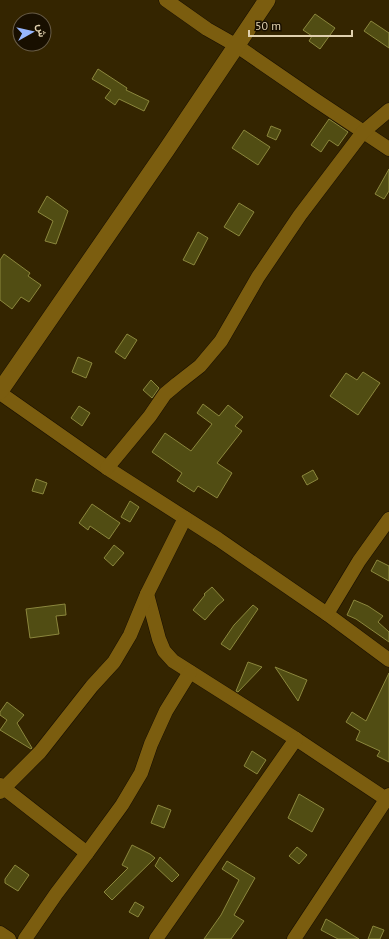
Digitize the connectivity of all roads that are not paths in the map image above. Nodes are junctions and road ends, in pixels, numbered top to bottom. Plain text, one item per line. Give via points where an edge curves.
1 (166, 0) edge
2 (267, 0) edge
3 (236, 46) junction
4 (389, 110) edge
5 (363, 132) junction
6 (389, 149) edge
7 (0, 392) edge
8 (107, 468) junction
9 (185, 518) junction
10 (389, 519) edge
11 (147, 594) junction
12 (327, 614) junction
13 (389, 660) edge
14 (190, 672) junction
15 (296, 739) junction
16 (1, 788) edge
17 (388, 799) edge
18 (87, 853) junction
19 (0, 932) edge
20 (9, 939) edge
21 (25, 939) edge
22 (156, 939) edge
23 (294, 939) edge

1 - 3 street
2 - 3 street
3 - 5 street
3 - 7 street
4 - 5 street
5 - 6 street
5 - 8 street via 300,215 258,277 221,341 200,366 165,394
7 - 8 street
8 - 9 street
9 - 11 street
9 - 12 street
10 - 12 street via 359,561
11 - 14 street via 164,651 173,661
11 - 16 street via 130,635 114,662 40,752
12 - 13 street
14 - 15 street
14 - 18 street via 166,711 141,773 122,805
15 - 17 street
15 - 22 street
16 - 18 street
17 - 23 street
18 - 21 street
19 - 20 street

